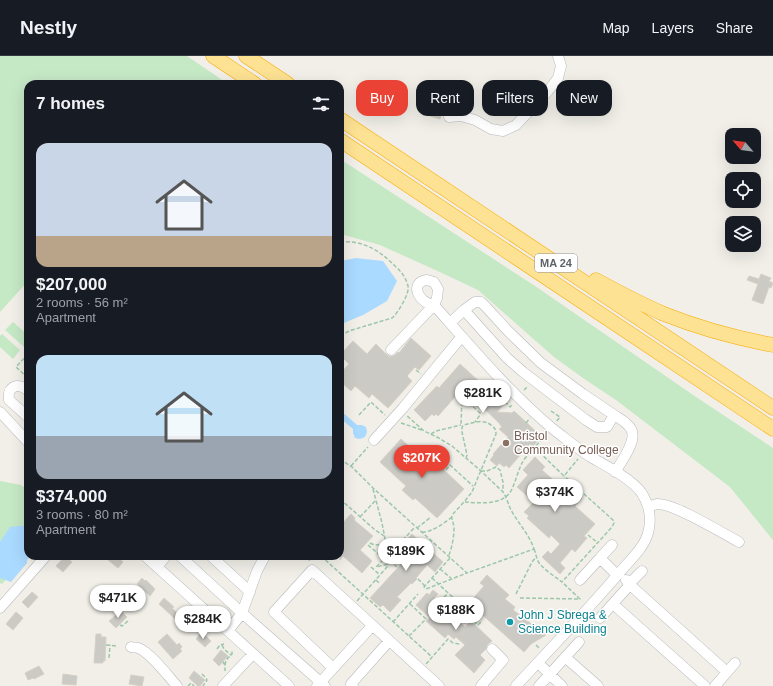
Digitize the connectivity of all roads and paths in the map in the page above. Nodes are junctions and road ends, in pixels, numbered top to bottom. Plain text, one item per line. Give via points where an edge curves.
1 (213, 56) edge
2 (246, 56) edge
3 (558, 56) edge
4 (249, 80) edge
5 (282, 80) edge
6 (449, 117) dead end
7 (344, 122) edge
8 (344, 143) edge
9 (512, 234) junction
10 (344, 242) edge
11 (465, 311) junction
12 (450, 323) junction
13 (344, 333) edge
14 (458, 341) dead end
15 (773, 345) edge
16 (391, 350) dead end
17 (24, 358) edge
18 (24, 374) edge
19 (24, 388) edge
20 (492, 388) dead end
21 (458, 391) dead end
22 (515, 401) dead end
23 (463, 402) junction
24 (773, 408) edge
25 (401, 410) junction
26 (552, 411) dead end
27 (0, 412) edge
28 (24, 413) edge
29 (359, 415) dead end
30 (614, 415) junction
31 (531, 416) dead end
32 (393, 420) junction
33 (475, 422) junction
34 (526, 423) dead end
35 (4, 424) edge
36 (555, 424) dead end
37 (462, 425) junction
38 (773, 429) edge
39 (424, 431) junction
40 (549, 431) dead end
41 (431, 434) junction
42 (24, 439) edge
43 (374, 440) joint
44 (535, 448) junction
45 (584, 452) junction
46 (466, 458) junction
47 (344, 462) edge
48 (351, 466) junction
49 (446, 470) dead end
50 (480, 471) junction
51 (615, 472) junction
52 (564, 476) junction
53 (473, 486) junction
54 (373, 488) junction
55 (503, 492) junction
56 (506, 496) junction
57 (376, 500) junction
58 (464, 502) junction
59 (344, 503) edge
60 (648, 507) junction
61 (360, 517) junction
62 (431, 517) dead end
63 (452, 517) junction
64 (416, 527) junction
65 (420, 531) junction
66 (588, 535) dead end
67 (384, 536) junction
68 (739, 542) dead end
69 (598, 543) junction
70 (612, 545) dead end
71 (387, 546) junction
72 (534, 549) junction
73 (390, 553) junction
74 (537, 556) junction
75 (449, 557) junction
76 (600, 558) junction
77 (384, 559) junction
78 (42, 560) edge
79 (149, 560) edge
80 (163, 560) edge
81 (184, 560) edge
82 (215, 560) edge
83 (263, 560) edge
84 (324, 560) edge
85 (389, 563) junction
86 (157, 567) junction
87 (371, 567) dead end
88 (397, 567) dead end
89 (440, 569) junction
90 (642, 571) dead end
91 (467, 573) junction
92 (618, 574) junction
93 (380, 575) junction
94 (432, 578) junction
95 (418, 579) dead end
96 (452, 579) junction
97 (376, 580) junction
98 (580, 580) dead end
99 (562, 582) junction
100 (380, 584) dead end
101 (439, 584) junction
102 (629, 584) junction
103 (425, 586) junction
104 (250, 592) junction
105 (448, 593) junction
106 (362, 594) junction
107 (418, 594) dead end
108 (516, 594) dead end
109 (520, 598) dead end
110 (440, 602) dead end
111 (410, 603) junction
112 (613, 604) junction
113 (351, 606) junction
114 (0, 608) edge
115 (474, 612) dead end
116 (242, 613) junction
117 (472, 614) junction
118 (469, 617) junction
119 (600, 618) dead end
120 (128, 621) dead end
121 (482, 621) dead end
122 (393, 622) junction
123 (464, 623) dead end
124 (120, 625) dead end
125 (546, 625) dead end
126 (372, 626) junction
127 (228, 631) junction
128 (558, 634) dead end
129 (409, 636) junction
130 (390, 641) junction
131 (579, 642) dead end
132 (459, 644) dead end
133 (106, 645) dead end
134 (110, 646) junction
135 (117, 646) dead end
136 (131, 647) dead end
137 (218, 649) dead end
138 (492, 649) dead end
139 (232, 651) dead end
140 (253, 654) junction
141 (231, 655) junction
142 (432, 657) junction
143 (566, 657) junction
144 (109, 658) dead end
145 (223, 662) dead end
146 (538, 663) junction
147 (735, 663) dead end
148 (225, 665) junction
149 (424, 666) dead end
150 (333, 668) junction
151 (727, 672) junction
152 (202, 674) dead end
153 (223, 674) dead end
154 (550, 675) junction
155 (321, 685) edge
156 (176, 686) edge
157 (188, 686) edge
158 (194, 686) edge
159 (203, 686) edge
160 (223, 686) edge
161 (288, 686) edge
162 (353, 686) edge
163 (440, 686) edge
164 (481, 686) edge
165 (516, 686) edge
166 (539, 686) edge
167 (562, 686) edge
168 (598, 686) edge
169 (705, 686) edge
170 (715, 686) edge

1 - 4 highway
2 - 5 highway
3 - 6 street via 561,66 558,78 516,126 503,131 491,129 475,120 460,116
7 - 9 highway, MA 24
8 - 38 highway, MA 24
9 - 15 highway via 664,314 715,331
9 - 24 highway, MA 24
10 - 13 path via 377,250 405,277 409,288 404,301 392,318
11 - 12 street
11 - 30 street via 475,302 481,302 541,363
11 - 30 street via 507,358 586,420 597,427 607,427
12 - 16 street via 434,305
12 - 45 street via 506,386
14 - 25 street
17 - 18 path via 16,367
19 - 28 street via 15,386 10,389 8,396
20 - 22 path via 510,407
21 - 23 path
23 - 33 path via 468,402 480,413
23 - 37 path
25 - 29 path via 385,415 371,402
25 - 32 street
25 - 39 path
26 - 36 path via 560,418
27 - 35 street
30 - 51 street via 632,430 633,440
31 - 34 path
32 - 39 path
32 - 43 street
33 - 37 path
33 - 50 path via 487,422 496,431
35 - 42 street
37 - 41 path
37 - 46 path
39 - 41 path
40 - 44 path
41 - 46 path
43 - 48 path
44 - 52 path
44 - 56 path via 523,461 512,490
45 - 51 street
45 - 52 path
46 - 50 path
47 - 48 path
48 - 54 path
49 - 53 path via 450,465
50 - 53 path
50 - 55 path
50 - 55 path via 496,467 500,470
51 - 60 street via 638,489
52 - 69 path via 613,520 612,527
53 - 58 path via 472,492
54 - 57 path
54 - 64 path
55 - 56 path
56 - 58 path via 487,503
56 - 72 path via 510,509
57 - 61 path
57 - 67 path
58 - 63 path
59 - 61 path
60 - 68 street via 657,504 679,510
60 - 92 street via 650,520 646,538
61 - 67 path
62 - 64 path
63 - 65 path via 430,531
63 - 75 path via 454,529
64 - 65 path
64 - 73 path
65 - 75 path
66 - 69 path
67 - 71 path
69 - 99 path
70 - 76 street
71 - 73 path
71 - 77 path via 369,544
72 - 74 path
72 - 91 path
73 - 85 path
74 - 99 path via 542,566
74 - 108 path
75 - 89 path
75 - 91 path
76 - 92 street
76 - 98 street
77 - 85 path
77 - 85 path via 376,567
78 - 114 street
79 - 86 street
80 - 86 street
81 - 116 street
82 - 104 street
83 - 104 street
84 - 106 path
85 - 88 path
85 - 93 path
86 - 127 street
87 - 93 path
89 - 94 path
89 - 96 path
90 - 102 street
91 - 96 path
92 - 102 street
92 - 146 street
93 - 97 path
94 - 101 path
94 - 103 path
95 - 103 path
96 - 101 path
97 - 100 path
97 - 106 path
99 - 109 path via 580,599
101 - 103 path via 426,589
101 - 105 path
102 - 112 street
102 - 151 street
104 - 116 street
105 - 110 path
105 - 117 path
106 - 113 path
106 - 122 path
107 - 111 path
111 - 122 path
111 - 129 path via 426,618
112 - 119 street
112 - 169 street
113 - 126 street
113 - 150 street via 312,570 274,612
115 - 117 path
116 - 127 street
116 - 155 street
117 - 118 path
118 - 121 path via 478,625
118 - 123 path
120 - 124 path
122 - 129 path
125 - 128 path
126 - 130 street
126 - 150 street
127 - 140 street
129 - 142 path
130 - 162 street via 351,684
130 - 163 street
131 - 143 street
132 - 142 path via 448,639
133 - 134 path
134 - 135 path
134 - 144 path
136 - 156 street via 145,653
137 - 141 path via 223,645
138 - 164 street via 503,660
139 - 141 path
140 - 160 street
140 - 161 street
141 - 148 path
142 - 149 path
143 - 154 street
143 - 168 street
145 - 148 path
146 - 154 street
146 - 165 street
147 - 151 street
148 - 153 path
150 - 155 street
151 - 170 street
152 - 159 path via 207,680
154 - 166 street
154 - 167 street
157 - 158 path via 191,683

